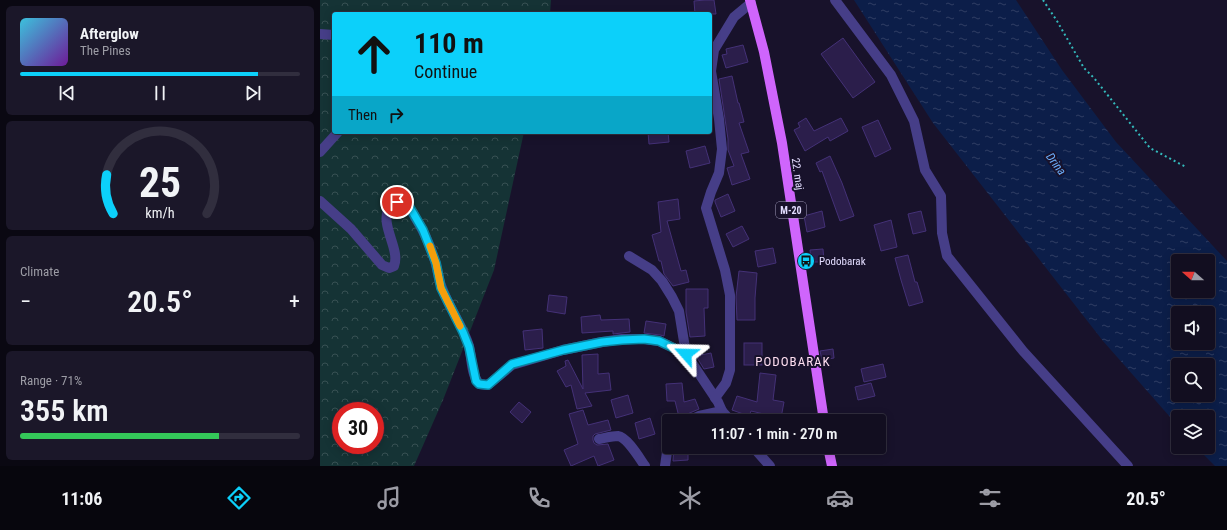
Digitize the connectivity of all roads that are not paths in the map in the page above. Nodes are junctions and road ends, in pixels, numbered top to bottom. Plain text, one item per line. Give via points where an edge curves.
1 (835, 0) edge
2 (750, 2) edge
3 (320, 34) edge
4 (332, 35) edge
5 (712, 64) edge
6 (712, 78) edge
7 (336, 134) edge
8 (320, 152) edge
9 (320, 202) edge
10 (628, 256) dead end
11 (686, 354) junction
12 (715, 398) junction
13 (722, 411) junction
14 (708, 414) edge
15 (725, 414) edge
16 (823, 414) edge
17 (599, 439) dead end
18 (667, 454) edge
19 (759, 454) edge
20 (829, 454) edge
21 (645, 466) edge
22 (665, 466) edge
23 (770, 466) edge
24 (832, 466) edge
25 (1128, 466) edge

1 - 25 street via 891,75 914,121 926,170 941,196 942,233 947,256 1023,351
2 - 5 street, 22. maj via 734,17 714,50
2 - 16 main road, 22. maj / M-20 via 764,52 782,143
3 - 4 street
6 - 12 street, 22. maj via 722,149 719,173 706,208 730,295 730,370 726,383
7 - 8 street
9 - 11 street via 351,229 382,265 388,268 394,266 396,261 387,223 388,210 397,202 409,206 430,246 441,288 469,347 476,381 479,384 488,385 512,364 563,350 622,340 659,341
10 - 11 street via 652,270 672,297 679,311
11 - 12 street
12 - 13 street
13 - 14 street
13 - 15 street
17 - 21 street via 619,436 635,451
18 - 22 street
19 - 23 street
20 - 24 main road

